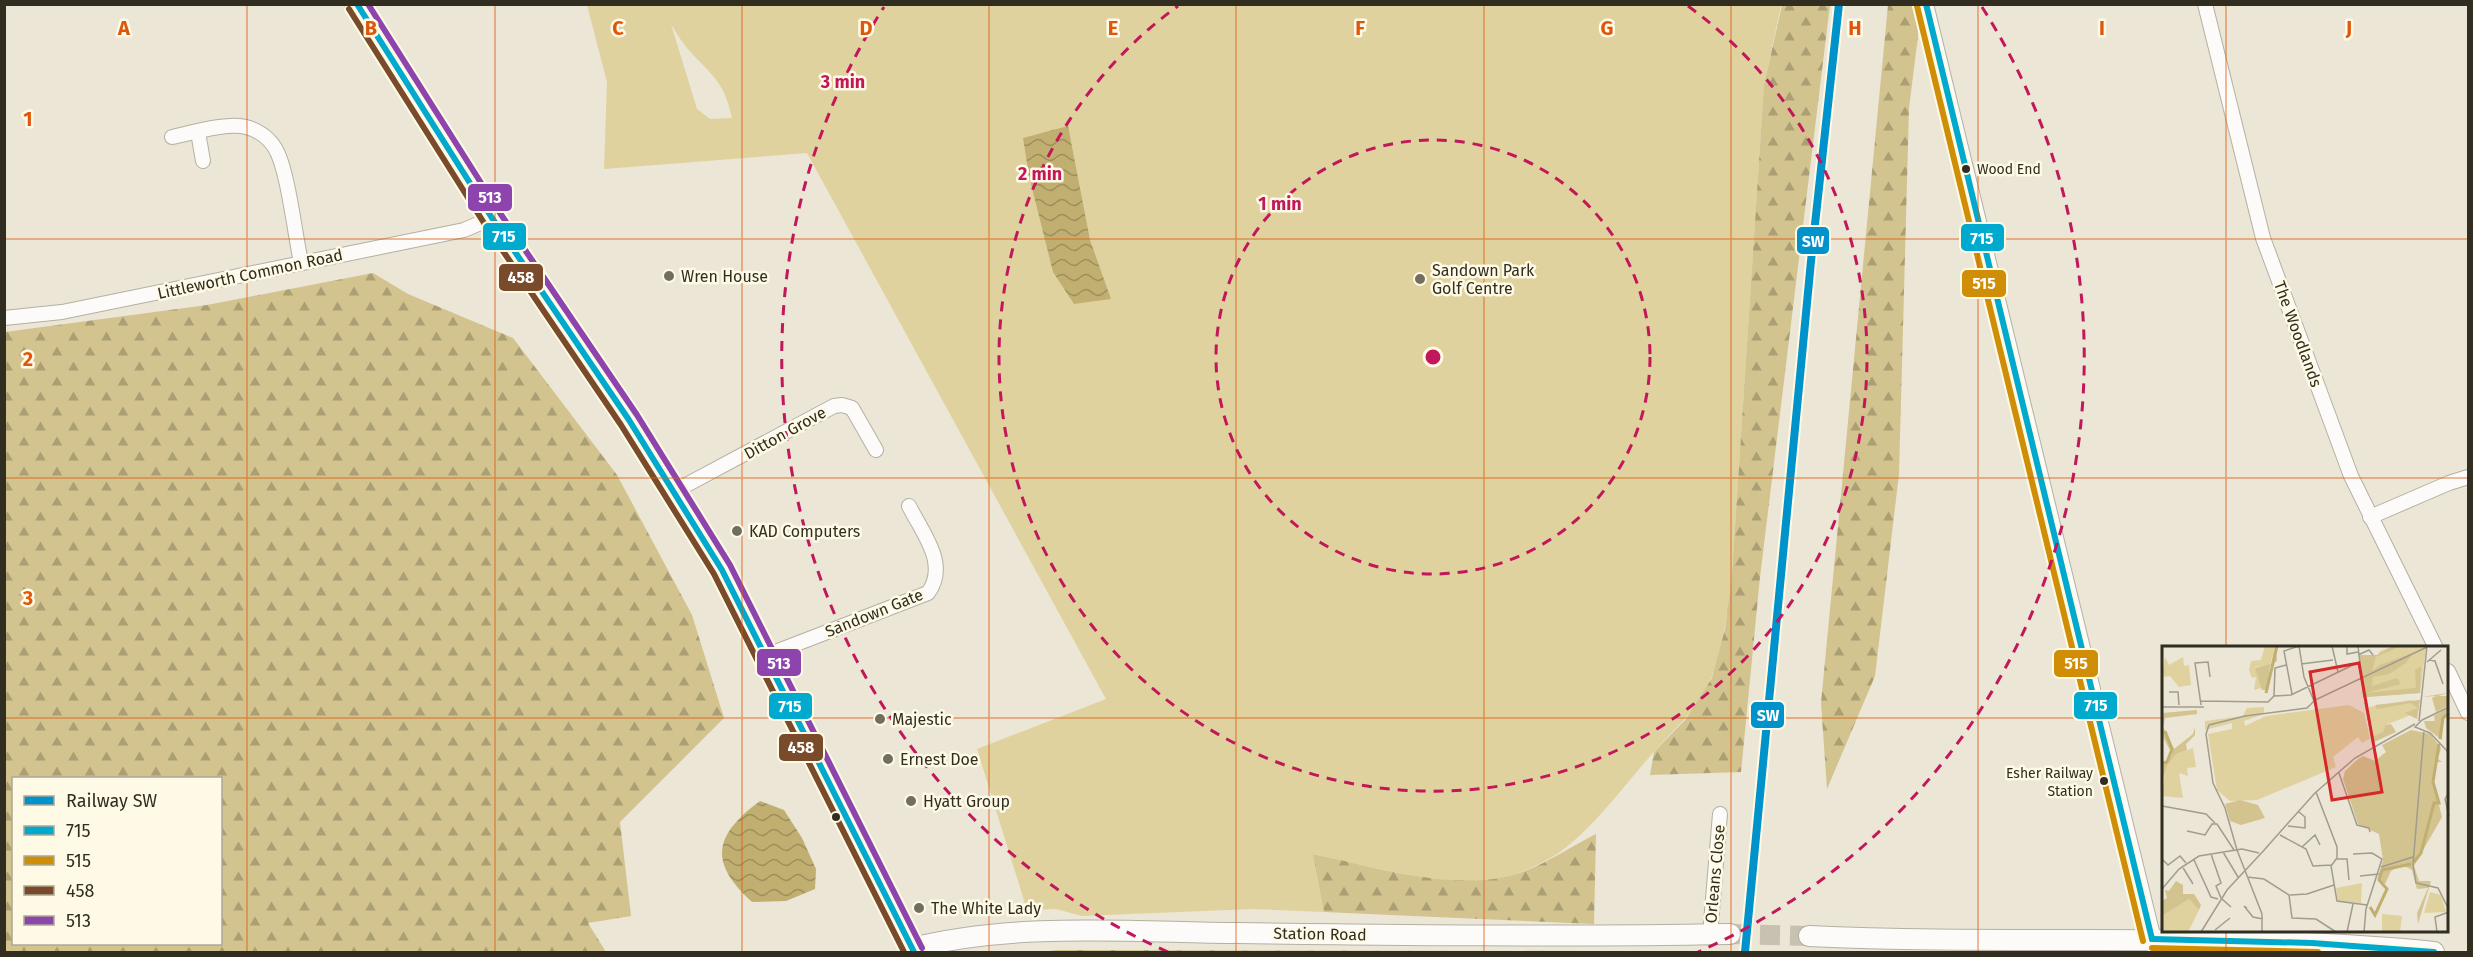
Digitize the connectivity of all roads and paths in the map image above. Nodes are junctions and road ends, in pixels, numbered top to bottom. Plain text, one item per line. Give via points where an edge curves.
1 (357, 4) edge
2 (1926, 4) edge
3 (2205, 4) edge
4 (198, 132) junction
5 (172, 137) dead end
6 (203, 161) dead end
7 (492, 218) junction
8 (301, 262) junction
9 (4, 318) edge
10 (876, 450) dead end
11 (2469, 477) edge
12 (675, 491) junction
13 (909, 506) dead end
14 (2370, 517) junction
15 (2435, 646) edge
16 (765, 656) junction
17 (2449, 673) edge
18 (2469, 713) edge
19 (1720, 814) dead end
20 (1730, 934) tunnel mouth
21 (1710, 935) junction
22 (1809, 936) tunnel mouth
23 (2154, 946) edge
24 (913, 950) edge
25 (2434, 952) edge

1 - 7 main road
2 - 23 street
3 - 14 street, The Woodlands via 2263,238 2351,476
4 - 5 street
4 - 6 street
4 - 8 street via 245,126 262,134 276,149
7 - 8 street, Littleworth Common Road via 464,230
7 - 12 main road
8 - 9 street, Littleworth Common Road via 84,308
10 - 12 street, Ditton Grove via 852,408 834,406
11 - 14 street
12 - 16 main road via 722,570
13 - 16 street, Sandown Gate via 938,569 936,582 928,593
14 - 15 street, The Woodlands
16 - 24 main road
17 - 18 street
19 - 21 street, Orleans Close
20 - 21 main road, Station Road
21 - 24 main road, Station Road via 1055,931 956,939
22 - 23 main road
23 - 25 main road via 2312,943

